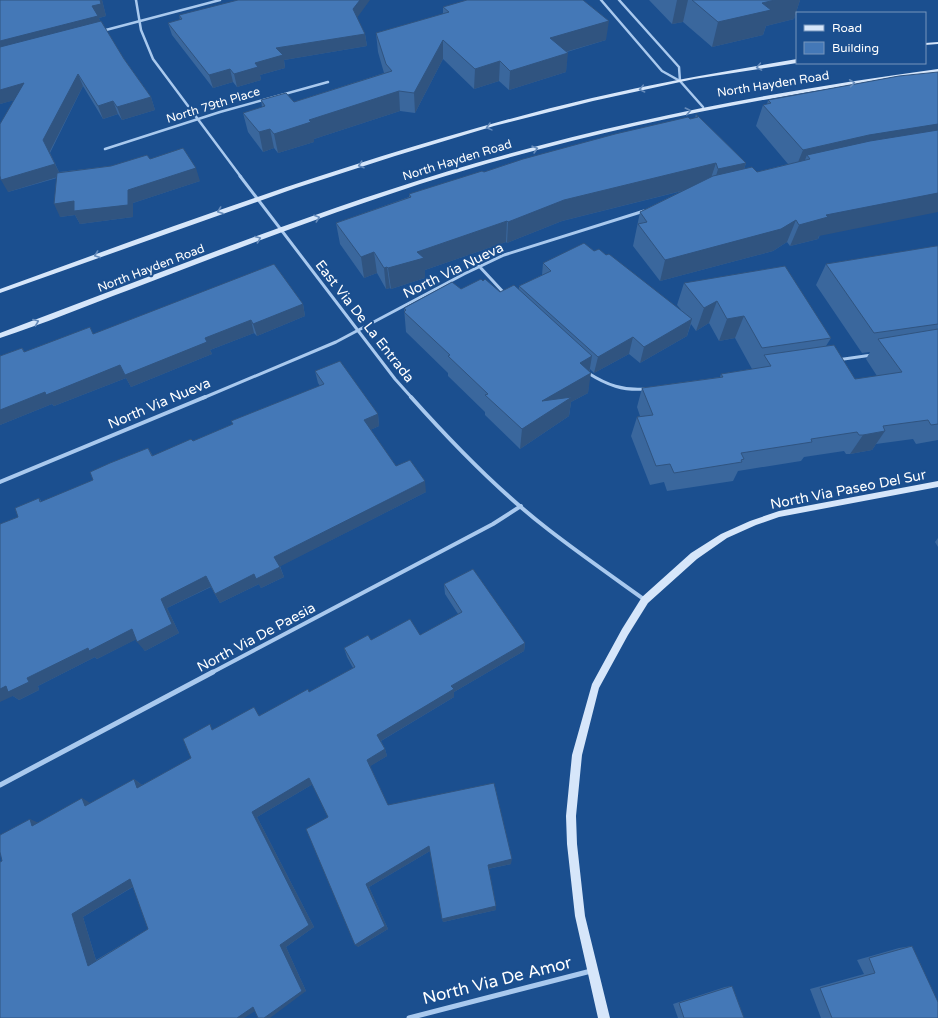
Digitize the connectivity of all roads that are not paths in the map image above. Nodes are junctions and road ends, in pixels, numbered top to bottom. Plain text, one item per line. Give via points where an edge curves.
1 (136, 0) edge
2 (220, 0) edge
3 (601, 0) edge
4 (619, 0) edge
5 (139, 22) junction
6 (99, 32) edge
7 (938, 43) edge
8 (926, 44) edge
9 (796, 61) edge
10 (938, 71) edge
11 (680, 81) junction
12 (328, 82) dead end
13 (703, 107) junction
14 (197, 120) junction
15 (105, 149) dead end
16 (256, 198) junction
17 (645, 211) edge
18 (281, 230) junction
19 (479, 266) junction
20 (0, 290) edge
21 (506, 295) edge
22 (357, 329) junction
23 (0, 336) edge
24 (876, 354) edge
25 (829, 361) edge
26 (586, 372) edge
27 (652, 388) edge
28 (0, 482) edge
29 (938, 484) edge
30 (521, 506) junction
31 (645, 600) junction
32 (0, 785) edge
33 (592, 971) junction
34 (409, 1018) edge
35 (604, 1018) edge

1 - 5 street, East Via De La Entrada
2 - 5 street
3 - 11 street via 662,71
4 - 11 street via 679,68
5 - 6 street
5 - 14 street, East Via De La Entrada via 153,59
7 - 8 main road
9 -> 11 main road, North Hayden Road
13 -> 10 main road, North Hayden Road
11 - 13 street
11 -> 16 main road, North Hayden Road via 563,107 472,131
12 - 14 street, North 79th Place
18 -> 13 main road, North Hayden Road via 476,165
14 - 15 street, North 79th Place
14 - 16 street, East Via De La Entrada
16 - 18 street, East Via De La Entrada
16 -> 20 main road, North Hayden Road
17 - 19 street, North Via Nueva via 504,255
18 - 22 street, East Via De La Entrada
23 -> 18 main road, North Hayden Road
19 - 21 street
19 - 22 street, North Via Nueva
22 - 28 street, North Via Nueva via 333,343
22 - 30 street, East Via De La Entrada via 395,379 438,427
24 - 25 street
26 - 27 street via 606,385 631,391
29 - 31 main road, North Via Paseo Del Sur via 810,507 753,523 724,536 694,556
30 - 31 street, East Via De La Entrada via 548,529
30 - 32 street, North Via De Paesia via 493,524
31 - 33 main road via 595,687 576,755 571,816 572,844 580,916
33 - 34 street, North Via De Amor
33 - 35 main road

